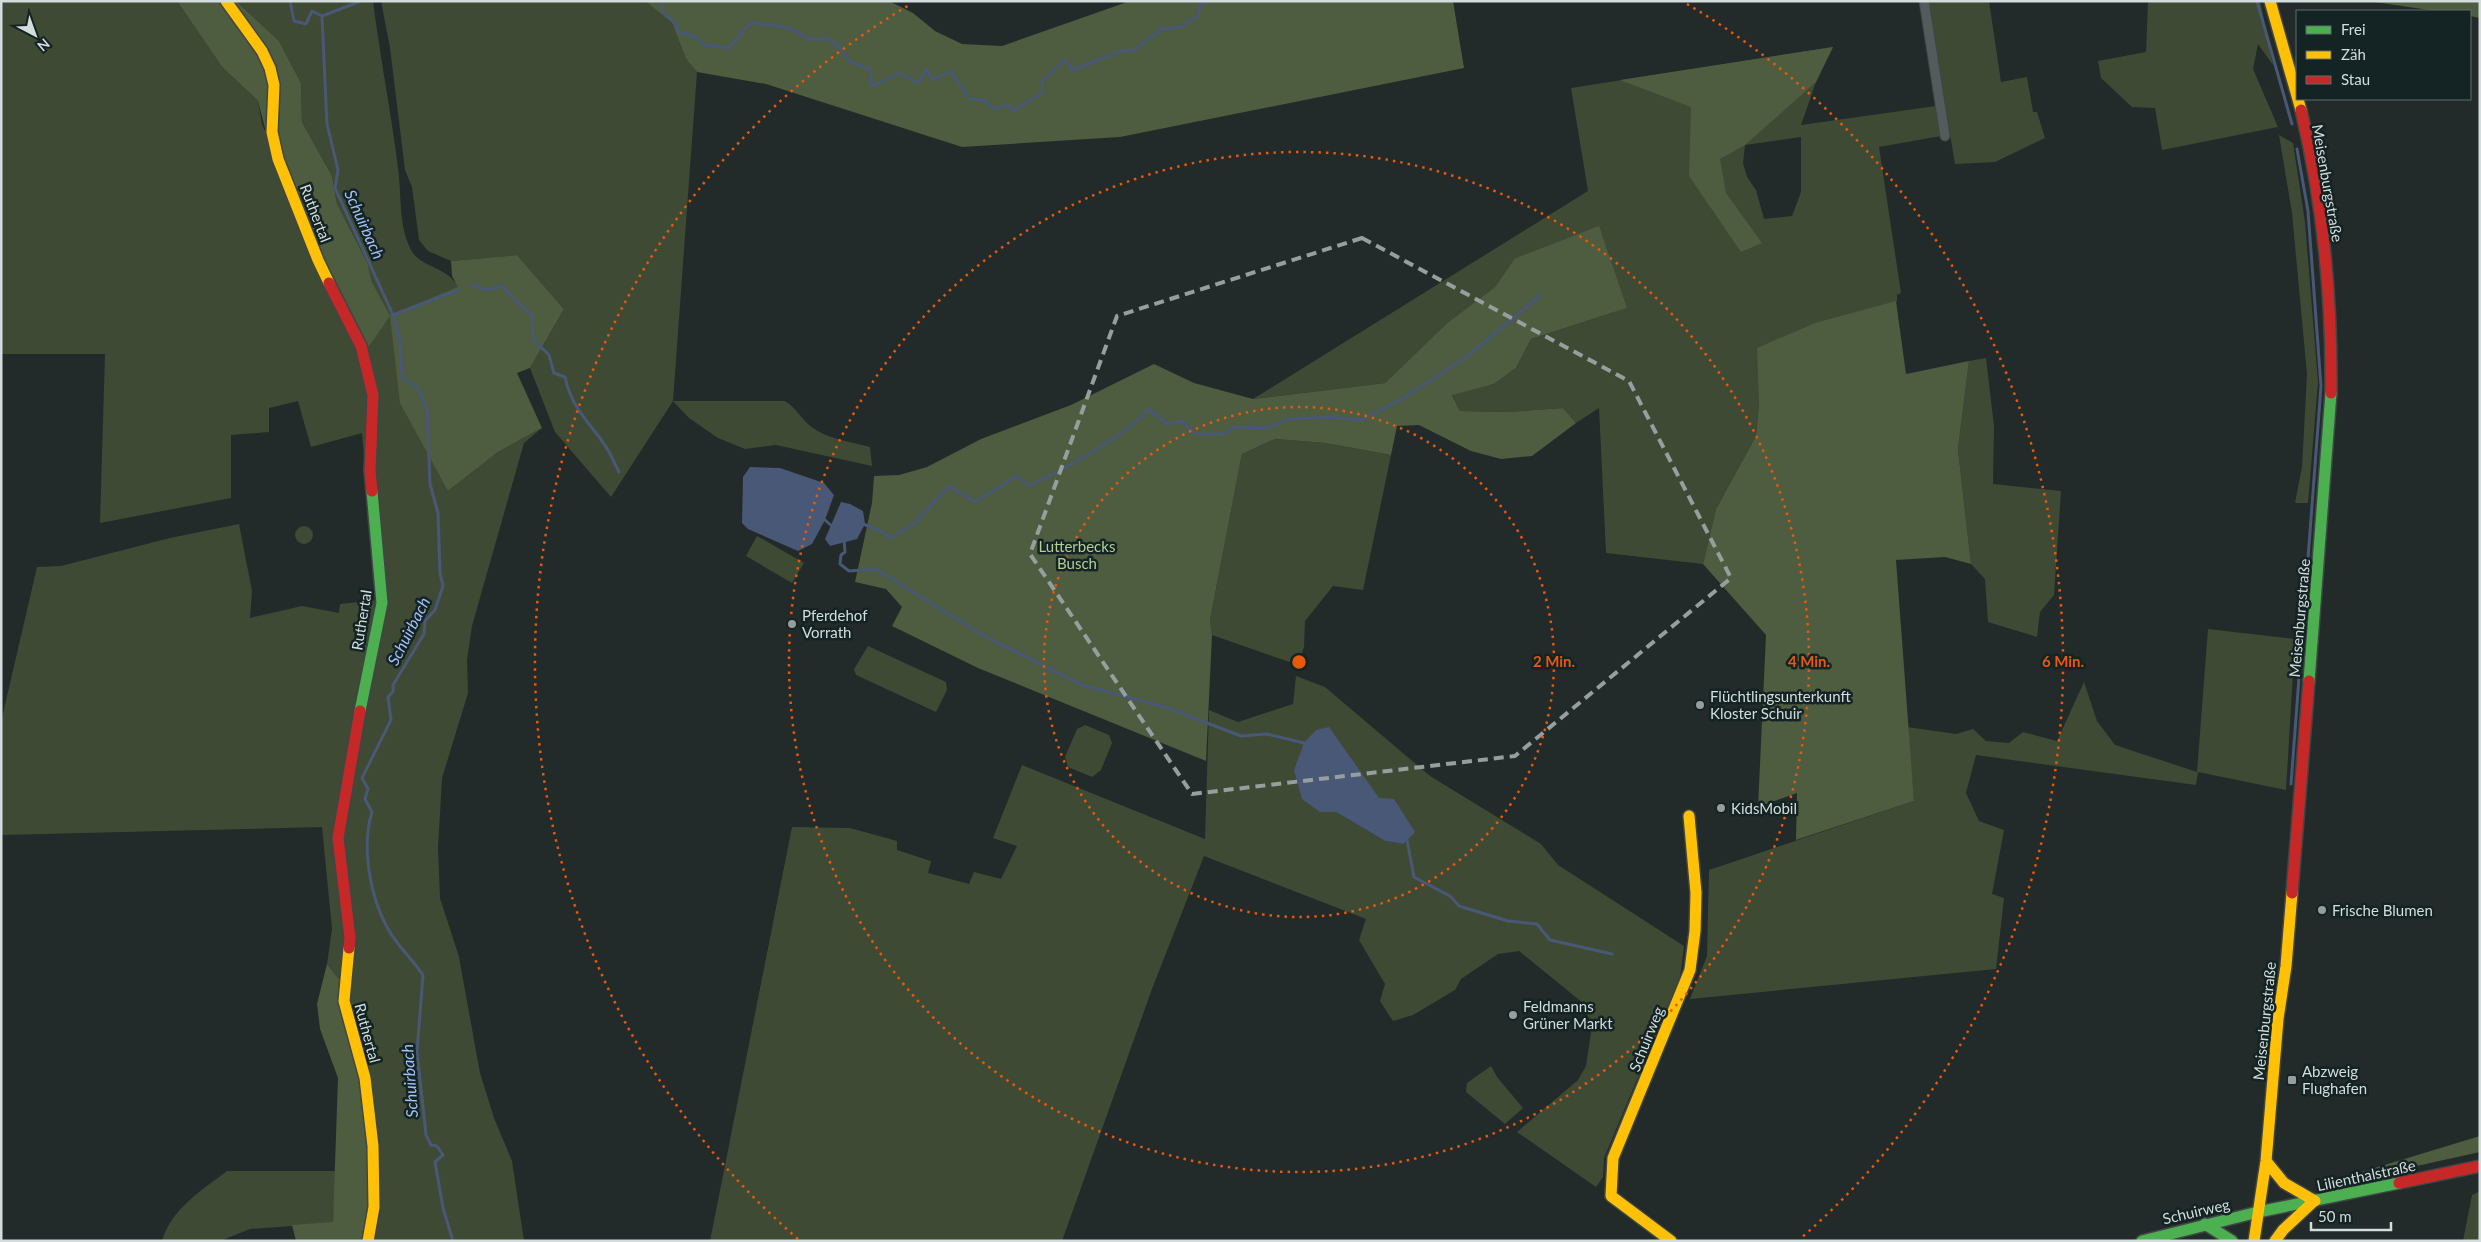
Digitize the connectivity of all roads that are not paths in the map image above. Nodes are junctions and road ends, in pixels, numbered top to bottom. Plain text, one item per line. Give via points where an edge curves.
1 (226, 1) edge
2 (1924, 1) edge
3 (2270, 1) edge
4 (2296, 95) edge
5 (2297, 100) edge
6 (1945, 136) dead end
7 (1689, 816) dead end
8 (2266, 1161) junction
9 (2474, 1167) edge
10 (2315, 1201) junction
11 (2258, 1212) junction
12 (2205, 1224) junction
13 (368, 1241) edge
14 (1671, 1241) edge
15 (2142, 1241) edge
16 (2232, 1241) edge
17 (2254, 1241) edge
18 (2276, 1241) edge

1 - 13 street, Ruthertal via 262,51 270,68 274,85 272,132 278,159 318,260 361,346 373,395 370,471 382,603 338,838 350,938 344,1001 365,1078 374,1146 374,1199
2 - 6 street
3 - 4 street, Meisenburgstraße
5 - 8 street, Meisenburgstraße via 2321,217 2333,363 2286,966 2278,1019
7 - 14 street, Schuirweg via 1697,889 1697,938 1690,970 1610,1172 1611,1196
8 - 10 street via 2284,1183
8 - 11 street, Meisenburgstraße
9 - 10 street, Lilienthalstraße
10 - 11 street, Lilienthalstraße
10 - 18 street via 2283,1230
11 - 12 street, Schuirweg
11 - 17 street, Meisenburgstraße
12 - 15 street, Schuirweg
12 - 16 street

